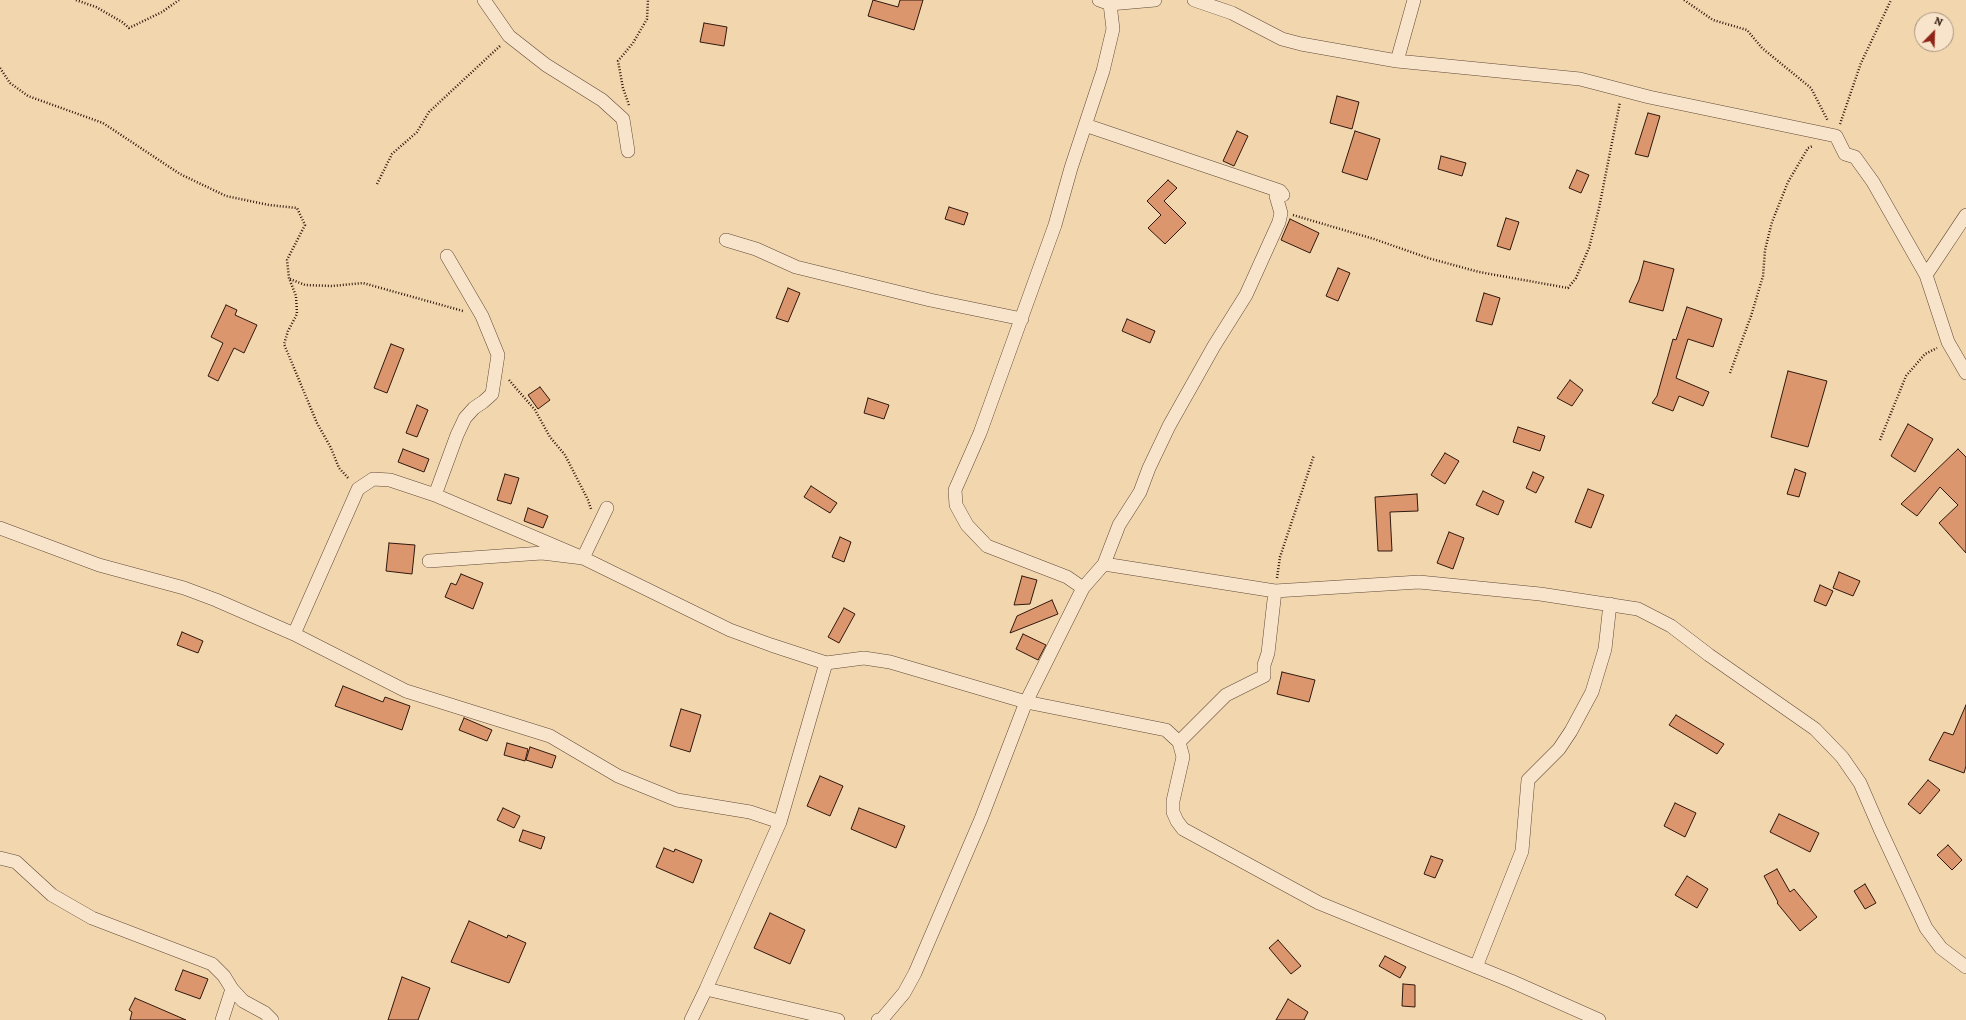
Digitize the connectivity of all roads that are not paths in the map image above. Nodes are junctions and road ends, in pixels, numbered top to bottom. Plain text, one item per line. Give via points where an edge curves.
1 (484, 0) edge
2 (1155, 0) edge
3 (1194, 0) edge
4 (1414, 0) edge
5 (1106, 1) edge
6 (1397, 61) junction
7 (1085, 125) junction
8 (628, 151) dead end
9 (1966, 215) edge
10 (726, 240) dead end
11 (446, 256) dead end
12 (1926, 275) junction
13 (1022, 319) junction
14 (1966, 373) edge
15 (435, 495) junction
16 (607, 508) dead end
17 (0, 528) edge
18 (583, 558) junction
19 (429, 561) dead end
20 (1104, 564) junction
21 (1083, 588) junction
22 (1275, 591) junction
23 (1610, 604) junction
24 (294, 634) junction
25 (826, 663) junction
26 (1026, 702) junction
27 (1179, 742) junction
28 (780, 822) junction
29 (0, 858) edge
30 (1476, 967) junction
31 (1966, 967) edge
32 (232, 989) junction
33 (706, 989) junction
34 (222, 1020) edge
35 (272, 1020) edge
36 (691, 1020) edge
37 (838, 1020) edge
38 (878, 1020) edge
39 (1598, 1020) edge

1 - 8 street via 509,36 546,65 602,100 623,119
2 - 5 street
3 - 6 street via 1232,13 1282,40
4 - 6 street
5 - 7 street via 1113,29 1103,71
6 - 12 street via 1566,77 1836,136 1845,154 1855,157 1873,182
7 - 13 street via 1055,224
7 - 20 street via 1280,191 1283,195 1276,196 1281,213 1277,228 1246,296 1214,346 1169,426 1140,492 1119,525
9 - 12 street
10 - 13 street via 756,249 796,267
11 - 15 street via 482,316 498,355 492,394 465,418
12 - 14 street via 1948,342
13 - 21 street via 980,433 955,490 956,505 967,525 987,546 1067,577
15 - 18 street
15 - 24 street via 390,480 373,479 358,489
16 - 18 street
17 - 24 street via 99,565 184,588
18 - 19 street via 542,553
18 - 25 street via 730,630
20 - 21 street
20 - 22 street
21 - 26 street
22 - 23 street via 1419,582
22 - 27 street via 1264,676 1226,695
23 - 30 street via 1605,649 1583,712 1567,737 1528,780 1522,851
23 - 31 street via 1638,610 1671,626 1815,729 1826,740 1842,757 1860,783 1926,928 1941,948
24 - 28 street via 406,691 550,736 618,776 677,800 750,812
25 - 26 street via 864,658 878,660 964,682
25 - 28 street
26 - 27 street via 1166,730
26 - 38 street via 981,819 915,973 904,993 882,1019
27 - 30 street via 1183,757 1173,812 1183,829 1319,902
28 - 33 street
29 - 32 street via 16,862 52,896 92,918 212,964
30 - 39 street
32 - 34 street
32 - 35 street via 243,1001 265,1013
33 - 36 street
33 - 37 street

